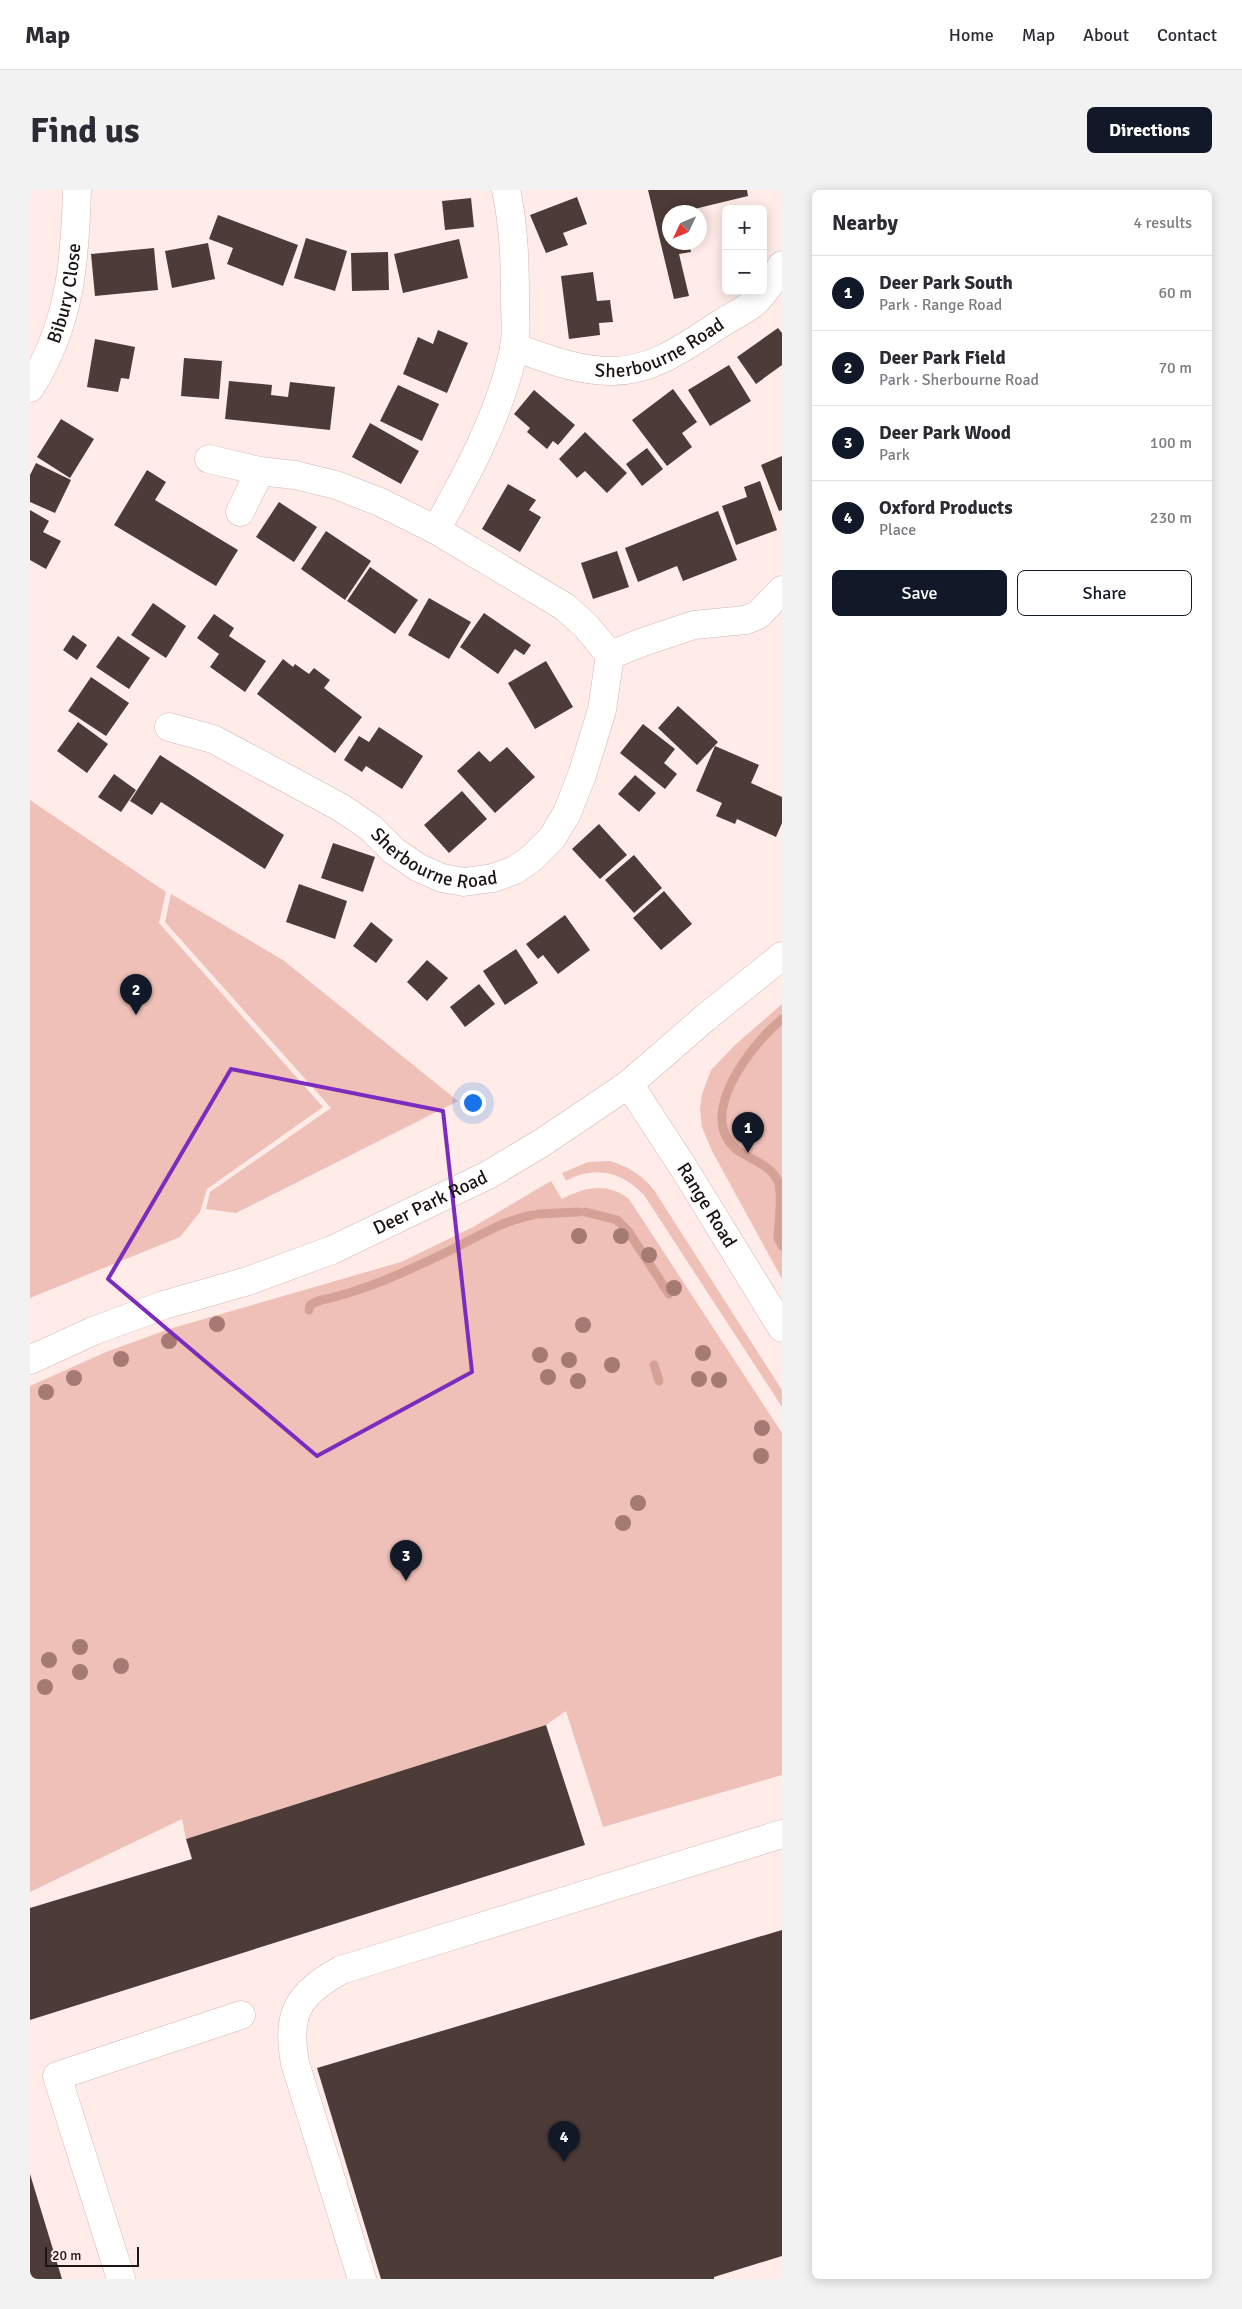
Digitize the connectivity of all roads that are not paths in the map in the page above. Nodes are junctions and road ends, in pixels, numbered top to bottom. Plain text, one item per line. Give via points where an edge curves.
1 (77, 190) edge
2 (506, 190) edge
3 (782, 265) edge
4 (514, 348) junction
5 (30, 388) edge
6 (209, 459) dead end
7 (260, 471) junction
8 (240, 512) dead end
9 (436, 530) junction
10 (782, 590) edge
11 (610, 656) junction
12 (169, 727) dead end
13 (782, 956) edge
14 (629, 1084) junction
15 (782, 1328) edge
16 (30, 1360) edge
17 (782, 1834) edge
18 (241, 2016) dead end
19 (121, 2279) edge
20 (362, 2279) edge

1 - 5 street, Bibury Close via 74,247 62,322
2 - 4 street via 515,257
3 - 4 street, Sherbourne Road via 755,302 682,348 646,366 609,372 580,368
4 - 9 street via 500,398 485,434
6 - 7 street
7 - 8 street
7 - 9 street via 336,485 380,502
9 - 11 street via 565,608 586,626
10 - 11 street via 758,615 746,620 694,626
11 - 12 street, Sherbourne Road via 602,710 567,813 552,838 532,858 515,870 493,878 464,882 442,878 419,868 340,807 213,739
13 - 14 street, Deer Park Road
14 - 15 street, Range Road
14 - 16 street, Deer Park Road via 488,1175 332,1250 248,1281 164,1305 93,1331
17 - 20 street via 341,1970 310,1989 297,2010 291,2042
18 - 19 street via 57,2076

